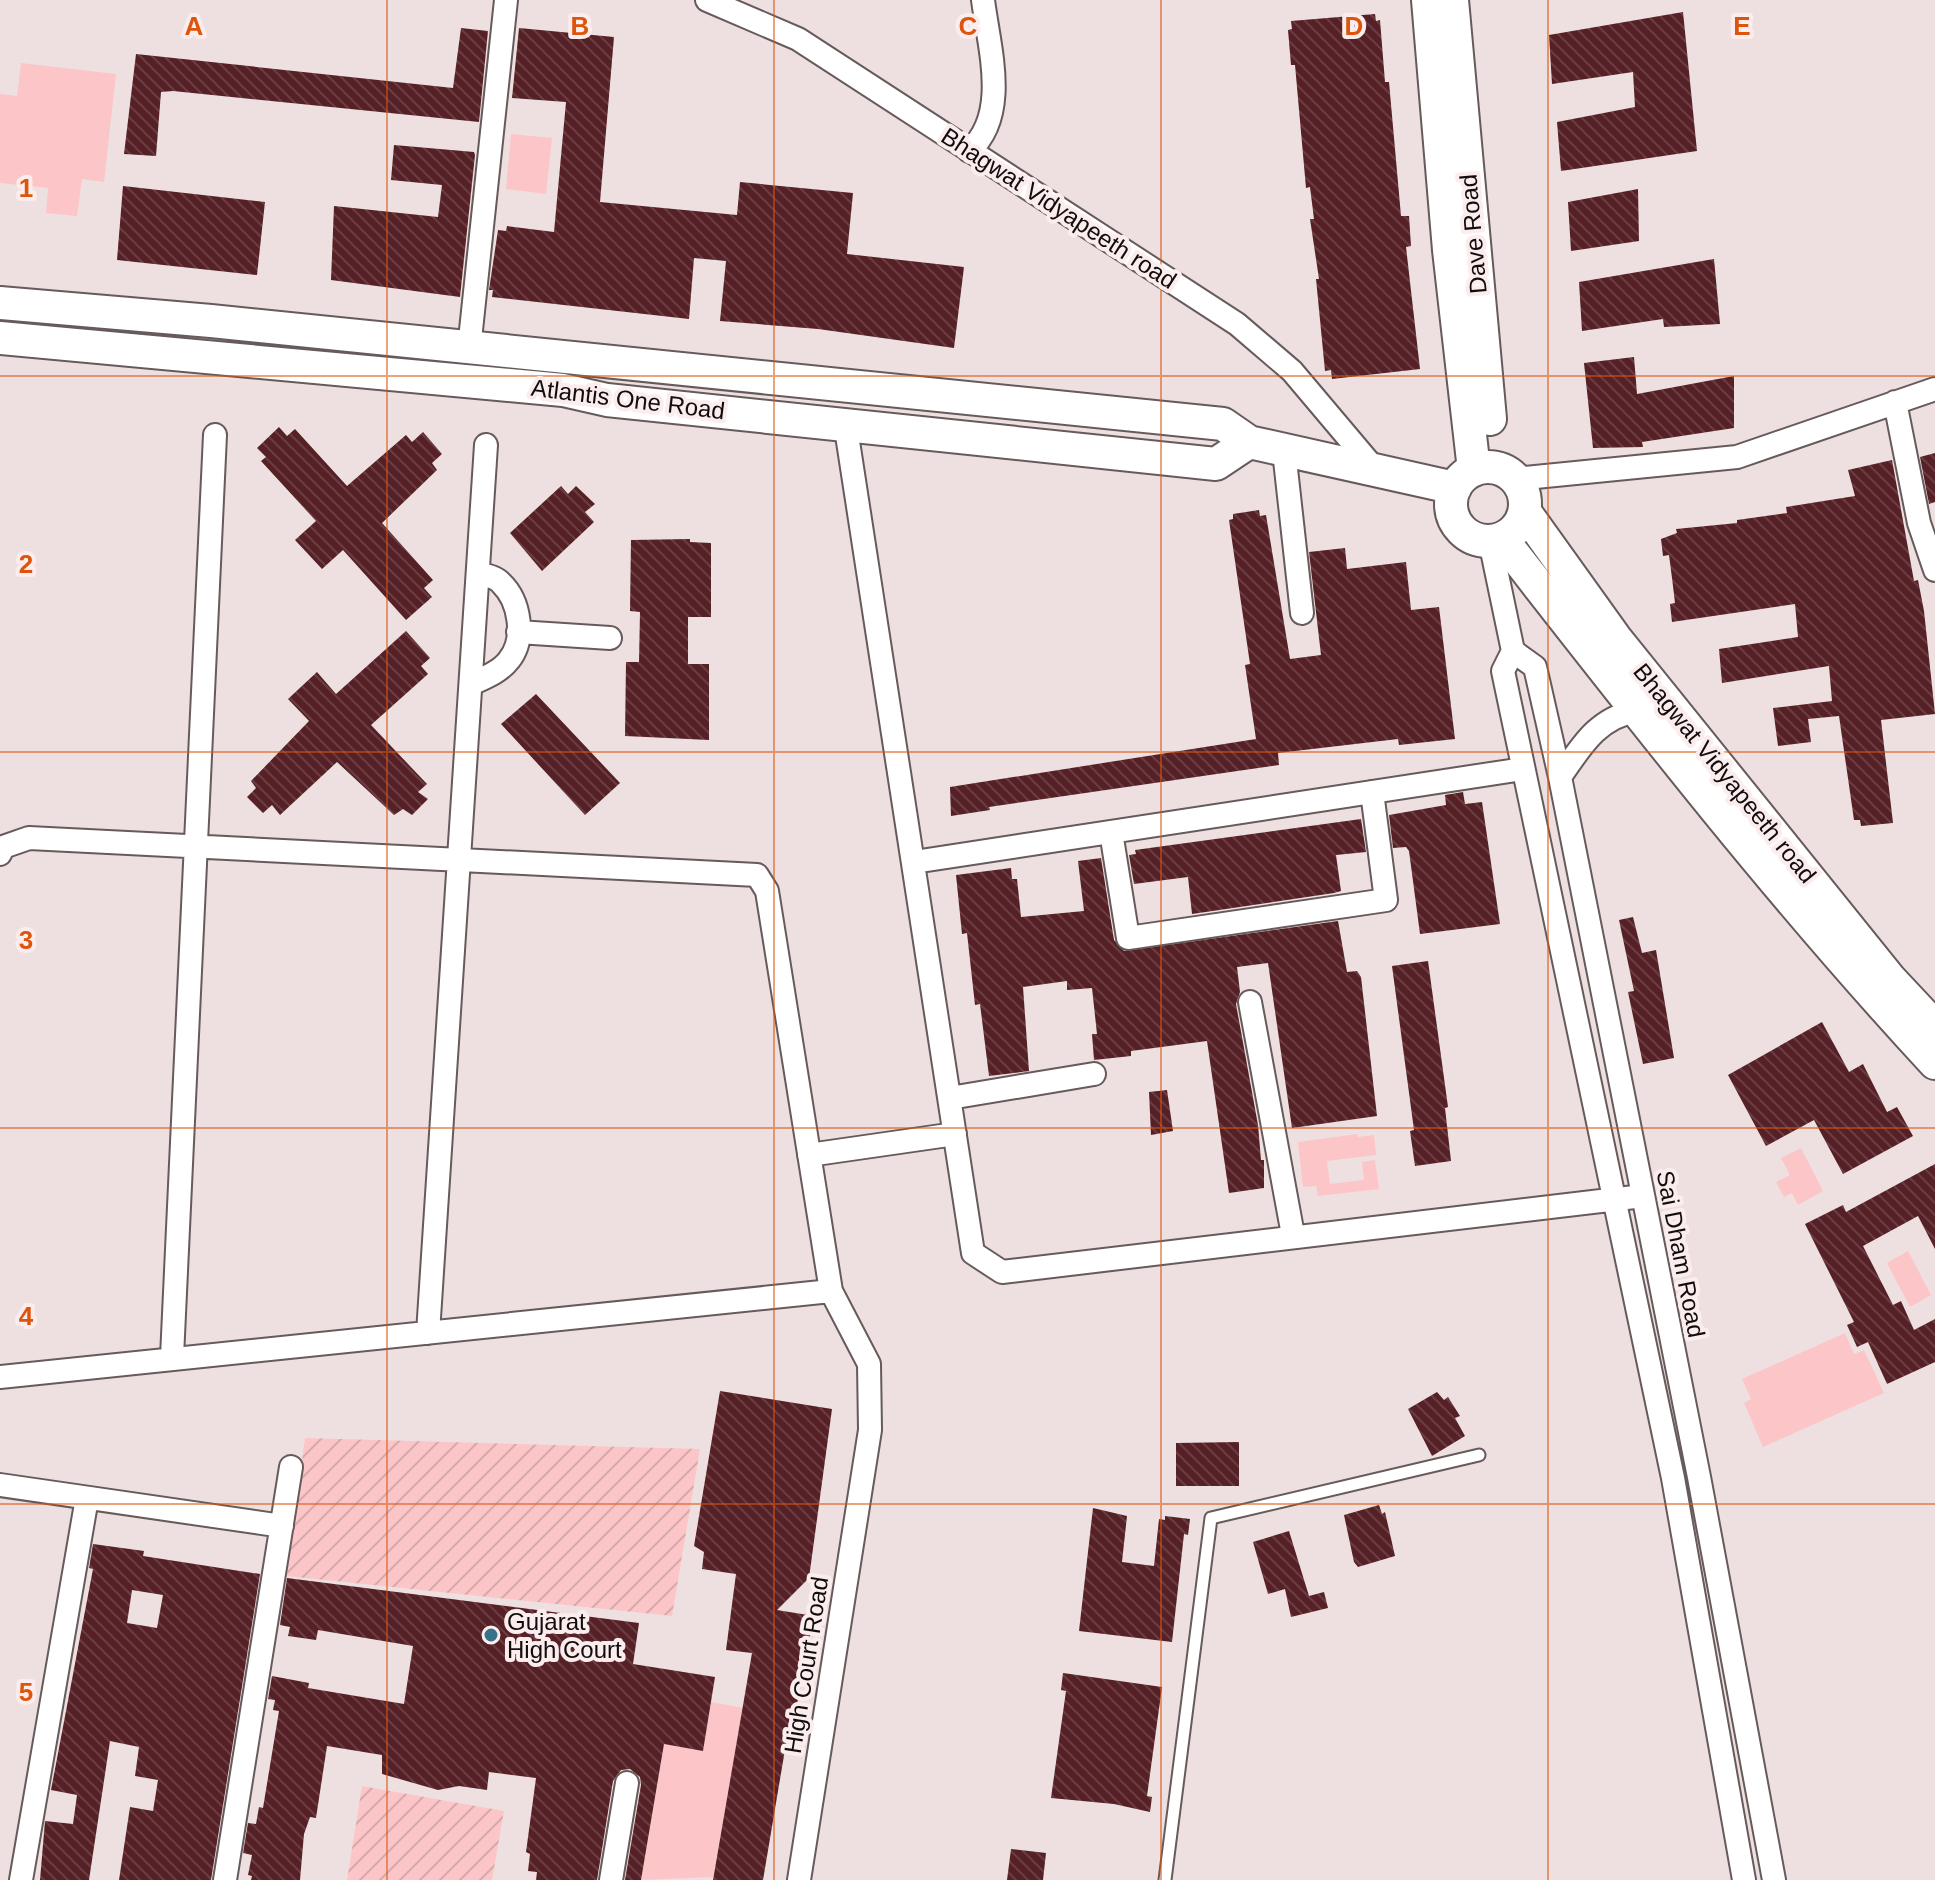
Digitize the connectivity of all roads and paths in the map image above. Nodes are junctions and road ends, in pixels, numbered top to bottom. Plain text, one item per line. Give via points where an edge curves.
1 (506, 0) edge
2 (707, 0) edge
3 (983, 0) edge
4 (1428, 0) edge
5 (1452, 0) edge
6 (969, 151) junction
7 (0, 303) edge
8 (0, 338) edge
9 (469, 349) junction
10 (1935, 389) edge
11 (1895, 402) junction
12 (845, 422) junction
13 (215, 435) dead end
14 (1249, 442) junction
15 (486, 445) dead end
16 (1284, 451) junction
17 (1373, 467) junction
18 (1485, 476) junction
19 (1525, 512) junction
20 (1496, 540) junction
21 (1934, 562) edge
22 (478, 573) junction
23 (1302, 613) dead end
24 (518, 632) junction
25 (610, 638) dead end
26 (1513, 651) junction
27 (471, 684) junction
28 (1636, 711) junction
29 (1523, 769) junction
30 (1560, 777) junction
31 (1372, 792) junction
32 (1111, 832) junction
33 (196, 847) junction
34 (0, 854) edge
35 (460, 860) junction
36 (914, 862) junction
37 (1250, 1002) dead end
38 (1935, 1027) edge
39 (1935, 1063) edge
40 (1094, 1074) dead end
41 (950, 1098) junction
42 (955, 1134) junction
43 (809, 1155) junction
44 (1643, 1196) junction
45 (1614, 1197) junction
46 (1293, 1235) junction
47 (831, 1291) junction
48 (428, 1333) junction
49 (172, 1357) junction
50 (0, 1377) edge
51 (1479, 1455) dead end
52 (291, 1467) dead end
53 (0, 1485) edge
54 (87, 1498) junction
55 (282, 1526) junction
56 (627, 1783) dead end
57 (21, 1880) edge
58 (225, 1880) edge
59 (611, 1880) edge
60 (799, 1880) edge
61 (1165, 1880) edge
62 (1744, 1880) edge
63 (1774, 1880) edge

1 - 9 street
2 - 6 street, Bhagwat Vidyapeeth road via 798,39
3 - 6 street via 993,110 985,137
4 - 18 street via 1449,250
5 - 18 street, Dave Road
6 - 17 street, Bhagwat Vidyapeeth road via 1237,324 1292,371
7 - 9 street, Atlantis One Road
8 - 12 street, Atlantis One Road
9 - 14 street, Atlantis One Road via 1223,424
10 - 11 street
11 - 18 street via 1737,457
11 - 21 street via 1919,523
12 - 14 street, Atlantis One Road via 1216,464
12 - 36 street
13 - 33 street
14 - 16 street, Atlantis One Road
15 - 22 street
16 - 17 street, Atlantis One Road
16 - 23 street
17 - 18 street, Atlantis One Road
18 - 19 street via 1522,489
18 - 20 street via 1452,500 1457,525 1466,534
19 - 20 street via 1513,532
19 - 38 street, Bhagwat Vidyapeeth road via 1616,639 1890,979
20 - 26 street, Sai Dham Road
20 - 28 street
22 - 24 street via 500,580 519,622
22 - 27 street
24 - 25 street
24 - 27 street via 509,660
26 - 29 street, Sai Dham Road via 1503,671
26 - 30 street, Sai Dham Road via 1535,667
27 - 35 street
28 - 30 street via 1618,714 1593,731
28 - 39 street via 1870,993
29 - 31 street
29 - 45 street, Sai Dham Road
30 - 44 street, Sai Dham Road
31 - 32 street
31 - 32 street via 1386,900 1128,938
32 - 36 street
33 - 34 street via 29,838 3,847
33 - 35 street
33 - 49 street
35 - 43 street, High Court Road via 757,875 767,891
35 - 48 street
36 - 41 street
37 - 46 street
40 - 41 street
41 - 42 street
42 - 43 street
42 - 46 street via 973,1253 1002,1272
43 - 47 street, High Court Road
44 - 45 street
44 - 63 street, Sai Dham Road
45 - 46 street
45 - 62 street, Sai Dham Road via 1673,1478
47 - 48 street
47 - 60 street, High Court Road via 869,1364 870,1430
48 - 49 street
49 - 50 street
51 - 61 lane via 1211,1518
52 - 55 street
53 - 54 street
54 - 55 street
54 - 57 street
55 - 58 street
56 - 59 street

